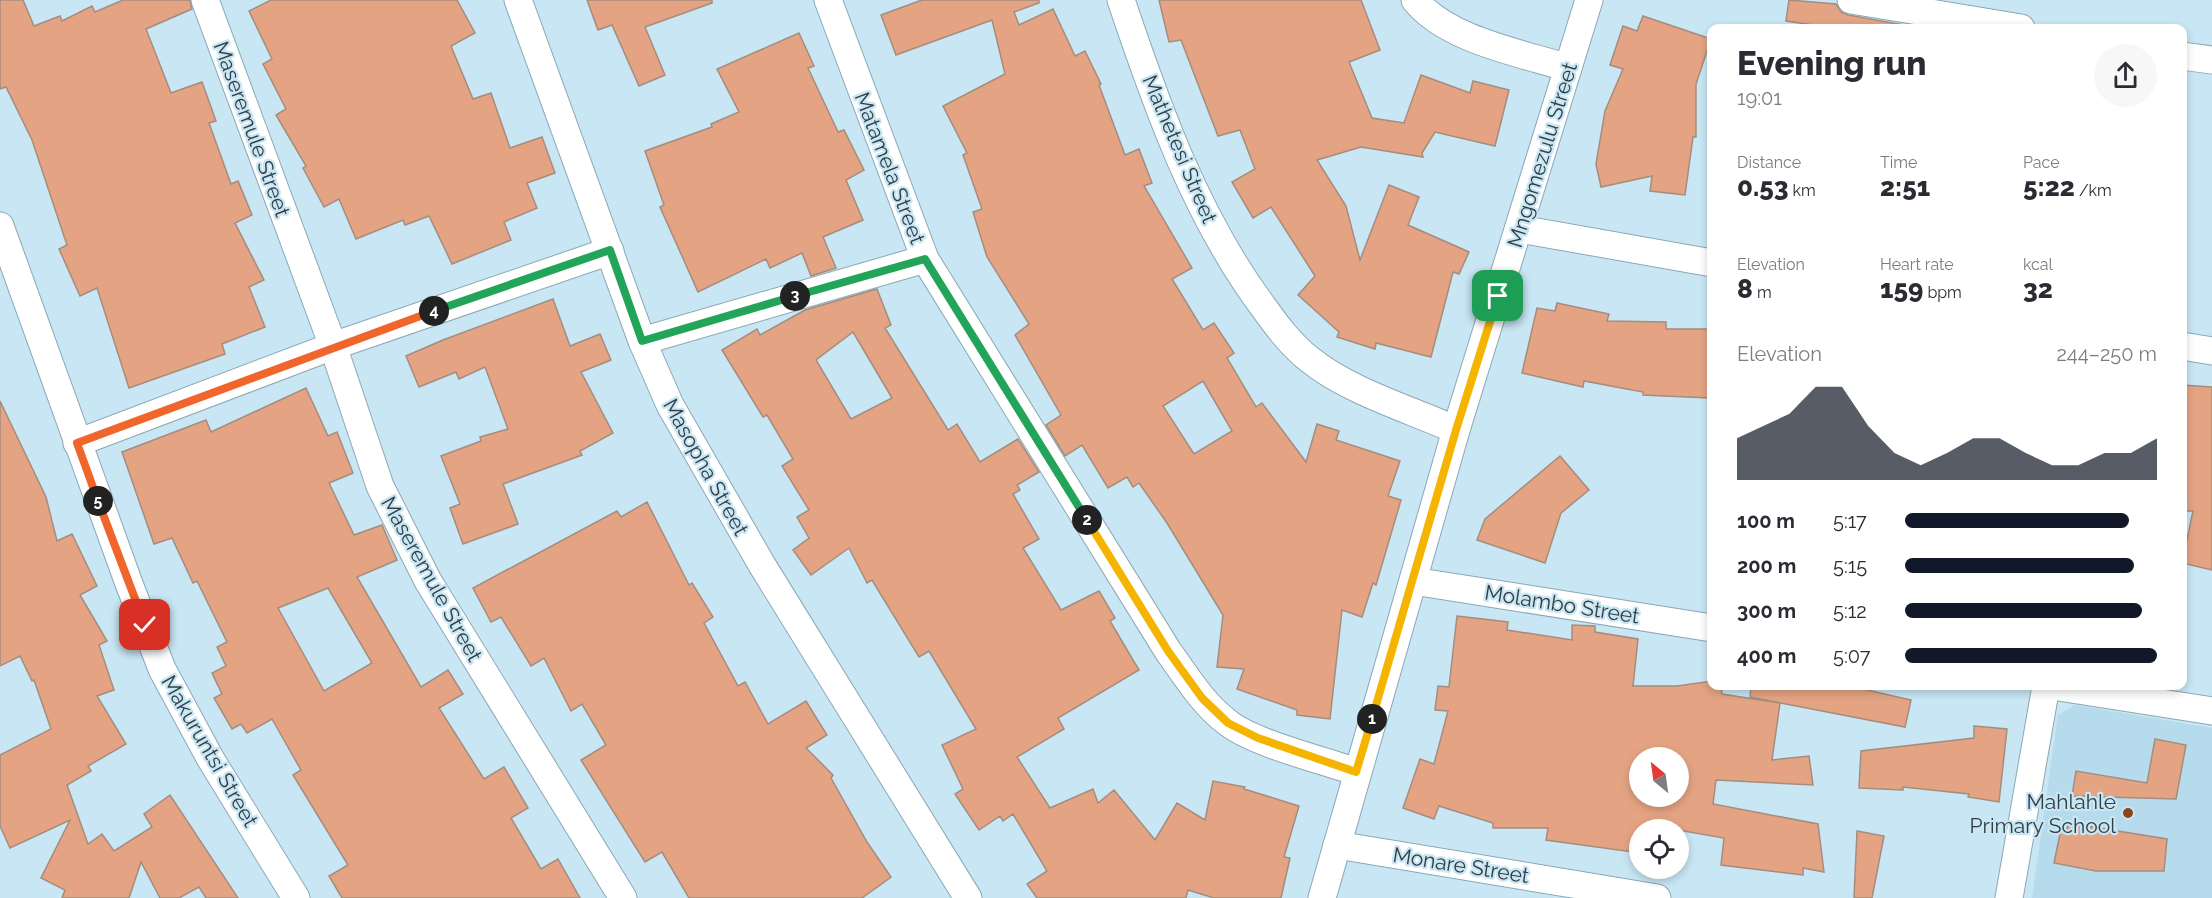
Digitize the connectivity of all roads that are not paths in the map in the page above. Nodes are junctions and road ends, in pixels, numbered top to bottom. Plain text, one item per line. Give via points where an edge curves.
1 (205, 0) edge
2 (518, 0) edge
3 (828, 0) edge
4 (1121, 0) edge
5 (1415, 0) edge
6 (1589, 0) edge
7 (1851, 0) edge
8 (1997, 24) edge
9 (2187, 57) edge
10 (2212, 60) edge
11 (1568, 68) junction
12 (0, 226) edge
13 (1520, 229) junction
14 (610, 250) junction
15 (925, 259) junction
16 (1707, 262) edge
17 (642, 341) junction
18 (333, 346) junction
19 (2187, 347) edge
20 (2212, 351) edge
21 (1456, 430) junction
22 (77, 443) junction
23 (1413, 581) junction
24 (1707, 627) edge
25 (2045, 690) edge
26 (2078, 690) edge
27 (2212, 711) edge
28 (1356, 772) junction
29 (1337, 845) junction
30 (296, 898) edge
31 (623, 898) edge
32 (968, 898) edge
33 (1322, 898) edge
34 (1657, 898) edge
35 (2009, 898) edge

1 - 18 street, Maseremule Street
2 - 14 street, Masopha Street
3 - 15 street, Matamela Street
4 - 21 street, Mathetesi Street via 1189,182 1227,252 1282,332 1309,359 1346,382
5 - 11 street via 1432,18 1466,35
6 - 11 street, Mngomezulu Street
7 - 8 street
9 - 10 street
11 - 13 street, Mngomezulu Street
12 - 22 street, Makuruntsi Street
13 - 16 street
13 - 21 street, Mngomezulu Street
14 - 17 street, Masopha Street
14 - 18 street
15 - 17 street
15 - 28 street, Matamela Street via 1168,651 1202,698 1228,723 1258,738
17 - 32 street, Masopha Street via 670,405 726,504
18 - 22 street
18 - 31 street, Maseremule Street via 380,486 406,541
19 - 20 street
21 - 23 street, Mngomezulu Street
22 - 30 street, Makuruntsi Street via 162,669 210,758
23 - 24 street, Molambo Street
23 - 28 street, Mngomezulu Street
25 - 35 street
26 - 27 street
28 - 29 street, Mngomezulu Street
29 - 33 street, Mngomezulu Street
29 - 34 street, Monare Street

